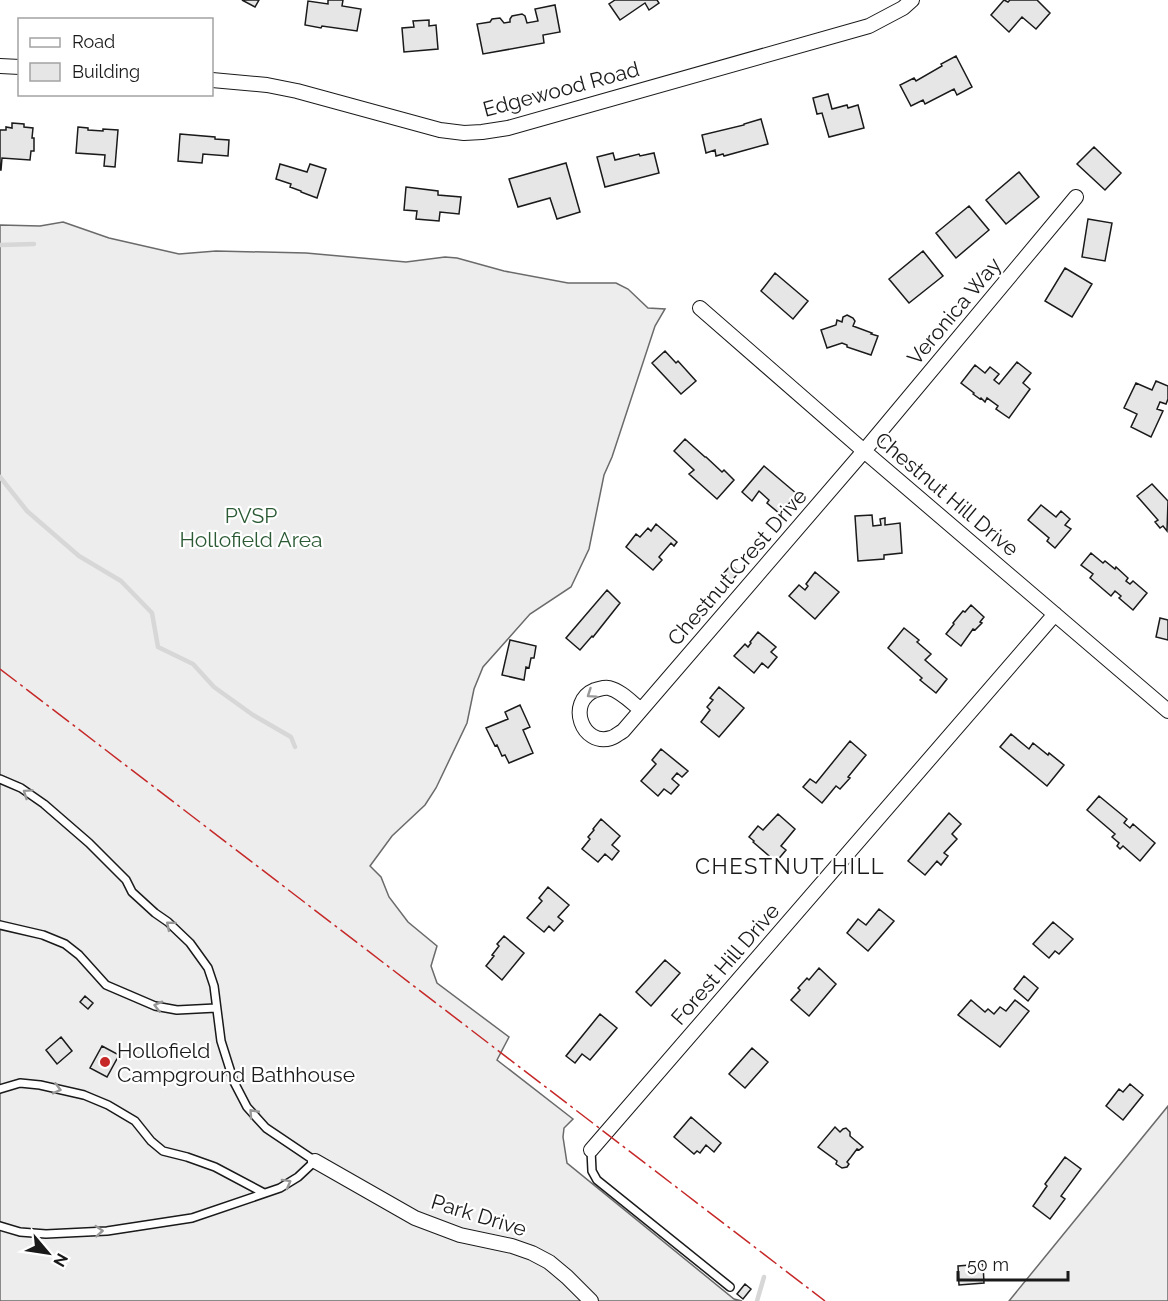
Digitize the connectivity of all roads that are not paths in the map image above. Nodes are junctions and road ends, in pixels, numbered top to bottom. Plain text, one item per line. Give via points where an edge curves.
1 (912, 0) edge
2 (0, 66) edge
3 (18, 66) edge
4 (213, 80) edge
5 (1076, 197) dead end
6 (700, 308) dead end
7 (864, 451) junction
8 (1055, 614) junction
9 (641, 710) junction
10 (1168, 711) edge
11 (0, 779) edge
12 (0, 925) edge
13 (216, 1008) junction
14 (0, 1089) edge
15 (591, 1150) joint
16 (315, 1161) junction
17 (264, 1193) junction
18 (0, 1226) edge
19 (730, 1287) dead end
20 (591, 1301) edge

1 - 4 street, Edgewood Road via 869,26 508,128 482,132 440,130 297,91
2 - 3 street
5 - 7 street, Veronica Way
6 - 7 street, Chestnut Hill Drive
7 - 8 street, Chestnut Hill Drive
7 - 9 street, Chestnut Crest Drive
8 - 10 street, Chestnut Hill Drive
8 - 15 street, Forest Hill Drive
9 -> 9 street, Chestnut Crest Drive via 620,693 602,688 590,692 579,711 588,734 600,739 623,731
13 -> 11 lane via 208,968 190,943 132,892 126,880 44,804
13 -> 12 lane via 177,1010 155,1006 106,985 65,944
16 -> 13 lane via 266,1128 247,1107 221,1041
14 -> 17 lane via 20,1083 84,1095 135,1121 163,1151 215,1167
15 - 19 lane via 592,1172 597,1180
17 -> 16 lane via 298,1177
16 - 20 street, Park Drive via 415,1218 460,1235 532,1253 549,1262
18 -> 17 lane via 46,1234 107,1231 192,1218

